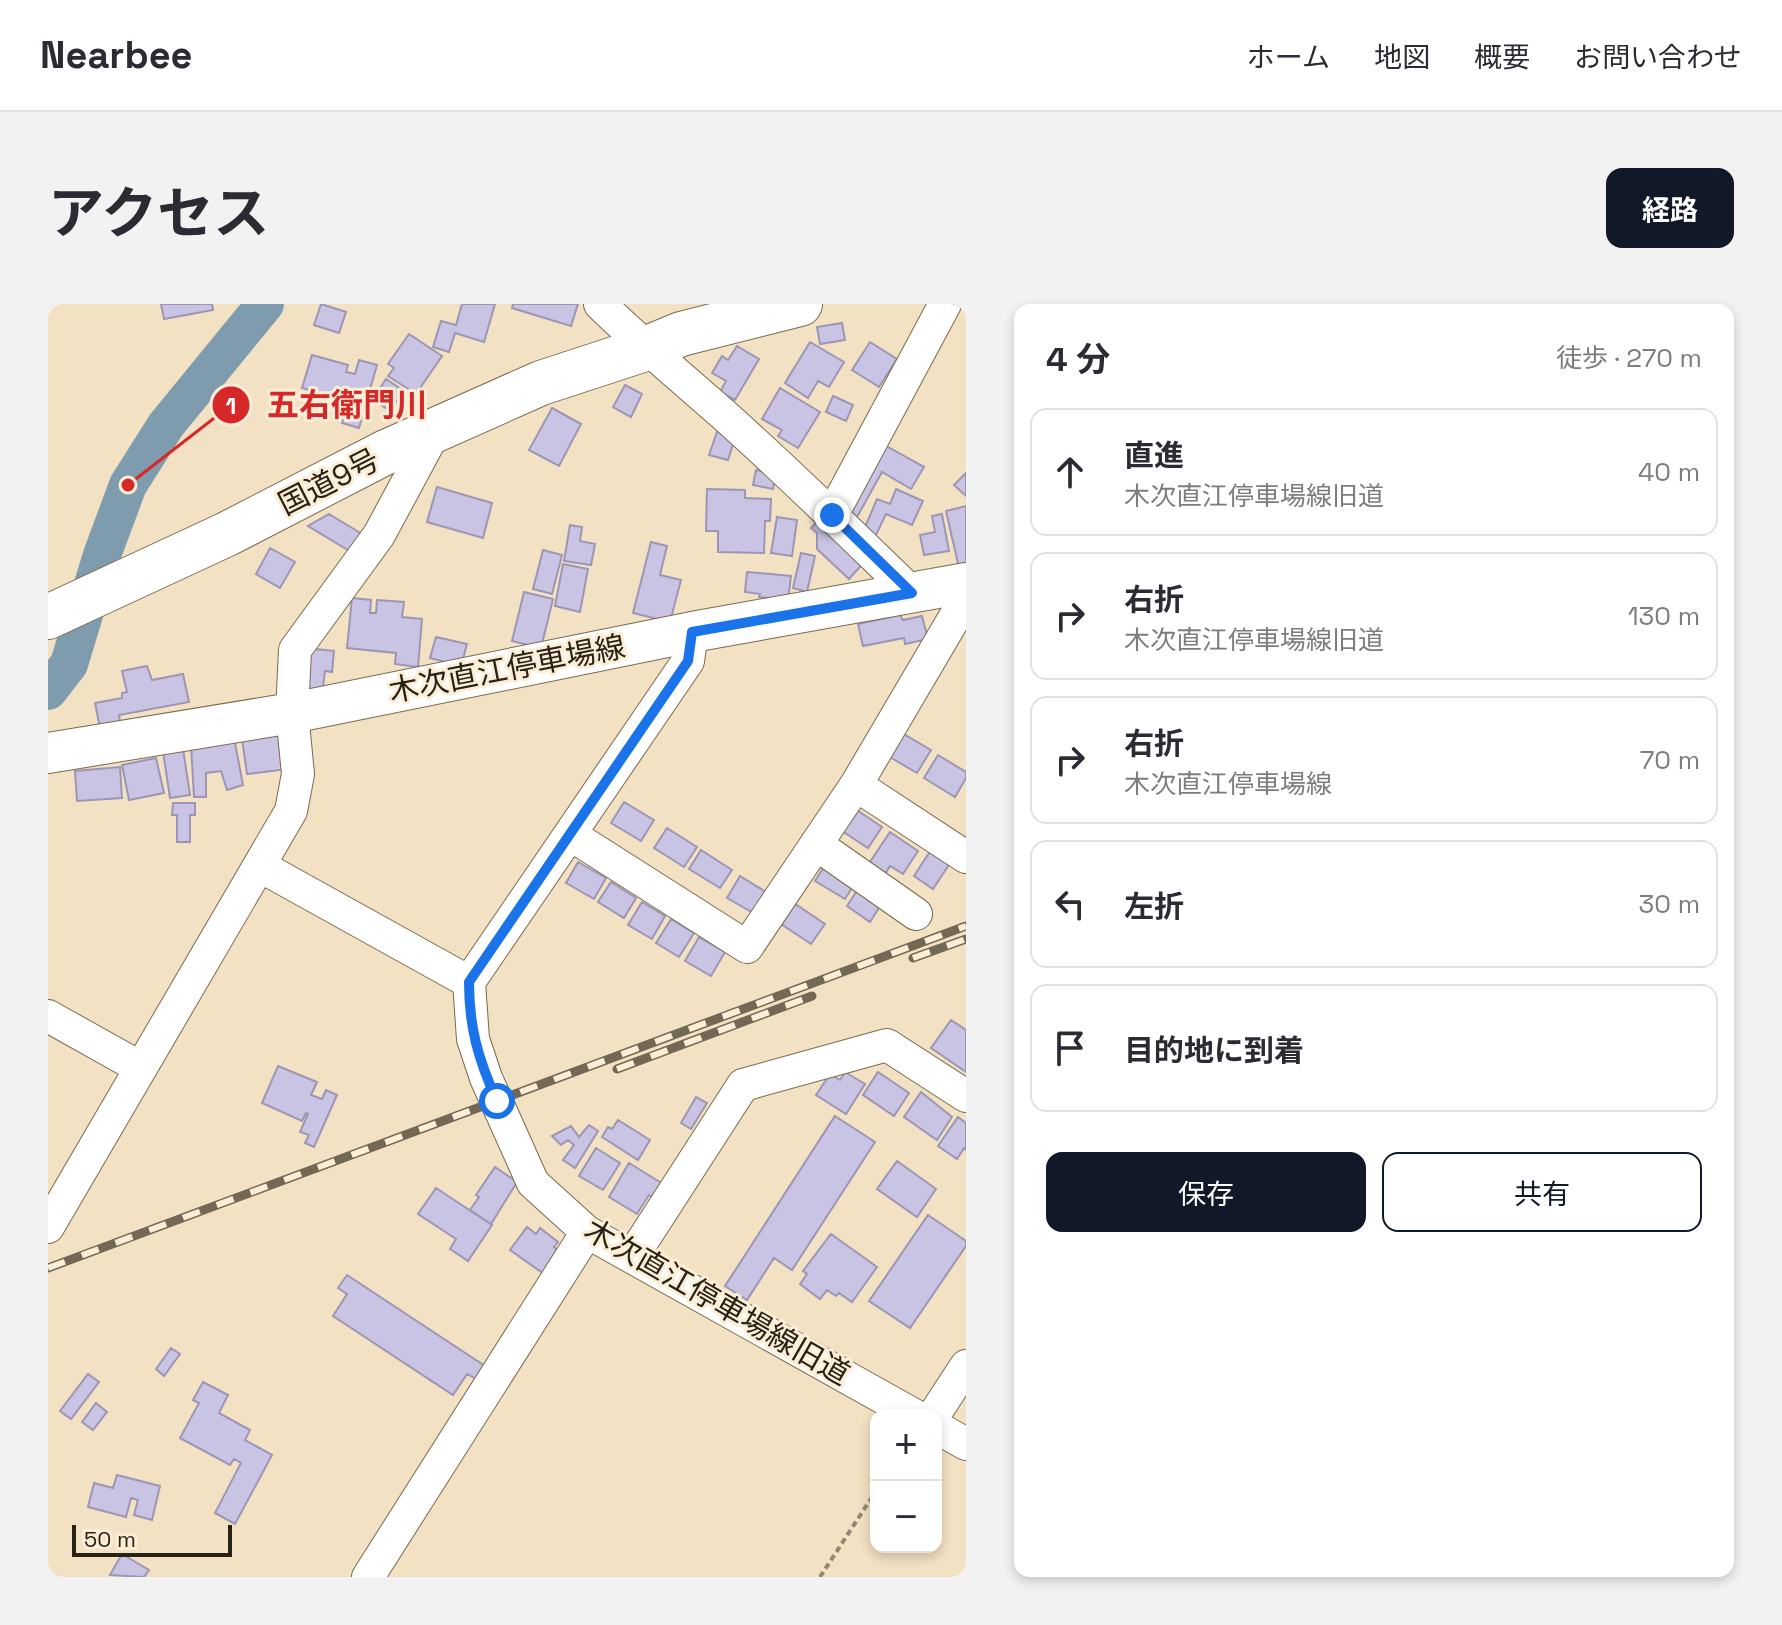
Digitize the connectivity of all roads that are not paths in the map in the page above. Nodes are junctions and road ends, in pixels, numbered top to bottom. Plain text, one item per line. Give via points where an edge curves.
1 (600, 304) edge
2 (800, 304) edge
3 (945, 304) edge
4 (645, 349) junction
5 (435, 431) junction
6 (832, 515) junction
7 (966, 583) edge
8 (912, 593) junction
9 (966, 598) edge
10 (49, 617) edge
11 (692, 632) junction
12 (292, 713) junction
13 (48, 753) edge
14 (856, 785) junction
15 (571, 835) junction
16 (816, 844) junction
17 (966, 857) edge
18 (260, 866) junction
19 (916, 914) dead end
20 (469, 982) junction
21 (48, 1016) edge
22 (141, 1068) junction
23 (966, 1096) edge
24 (48, 1227) edge
25 (587, 1232) junction
26 (632, 1257) junction
27 (966, 1366) edge
28 (903, 1409) edge
29 (938, 1409) edge
30 (942, 1430) edge
31 (966, 1444) edge
32 (368, 1577) edge

1 - 4 street
2 - 4 highway, 国道9号 via 681,334
3 - 6 street
4 - 5 highway, 国道9号 via 541,383
4 - 6 street
5 - 10 highway, 国道9号
5 - 12 street via 379,535 295,650
6 - 8 street
7 - 8 main road, 木次直江停車場線
8 - 11 main road, 木次直江停車場線
9 - 14 street
11 - 12 main road, 木次直江停車場線
11 - 15 street via 688,661
12 - 13 main road, 木次直江停車場線
12 - 18 street via 298,774 291,811
14 - 16 street
14 - 17 street
15 - 16 street via 747,947
15 - 20 street
16 - 19 street
18 - 20 street
18 - 22 street
20 - 25 street, 木次直江停車場線旧道 via 473,1039 533,1183
21 - 22 street
22 - 24 street
23 - 26 street via 887,1045 743,1085
25 - 26 street, 木次直江停車場線旧道
25 - 32 street
26 - 28 street, 木次直江停車場線旧道
27 - 29 street
30 - 31 street

